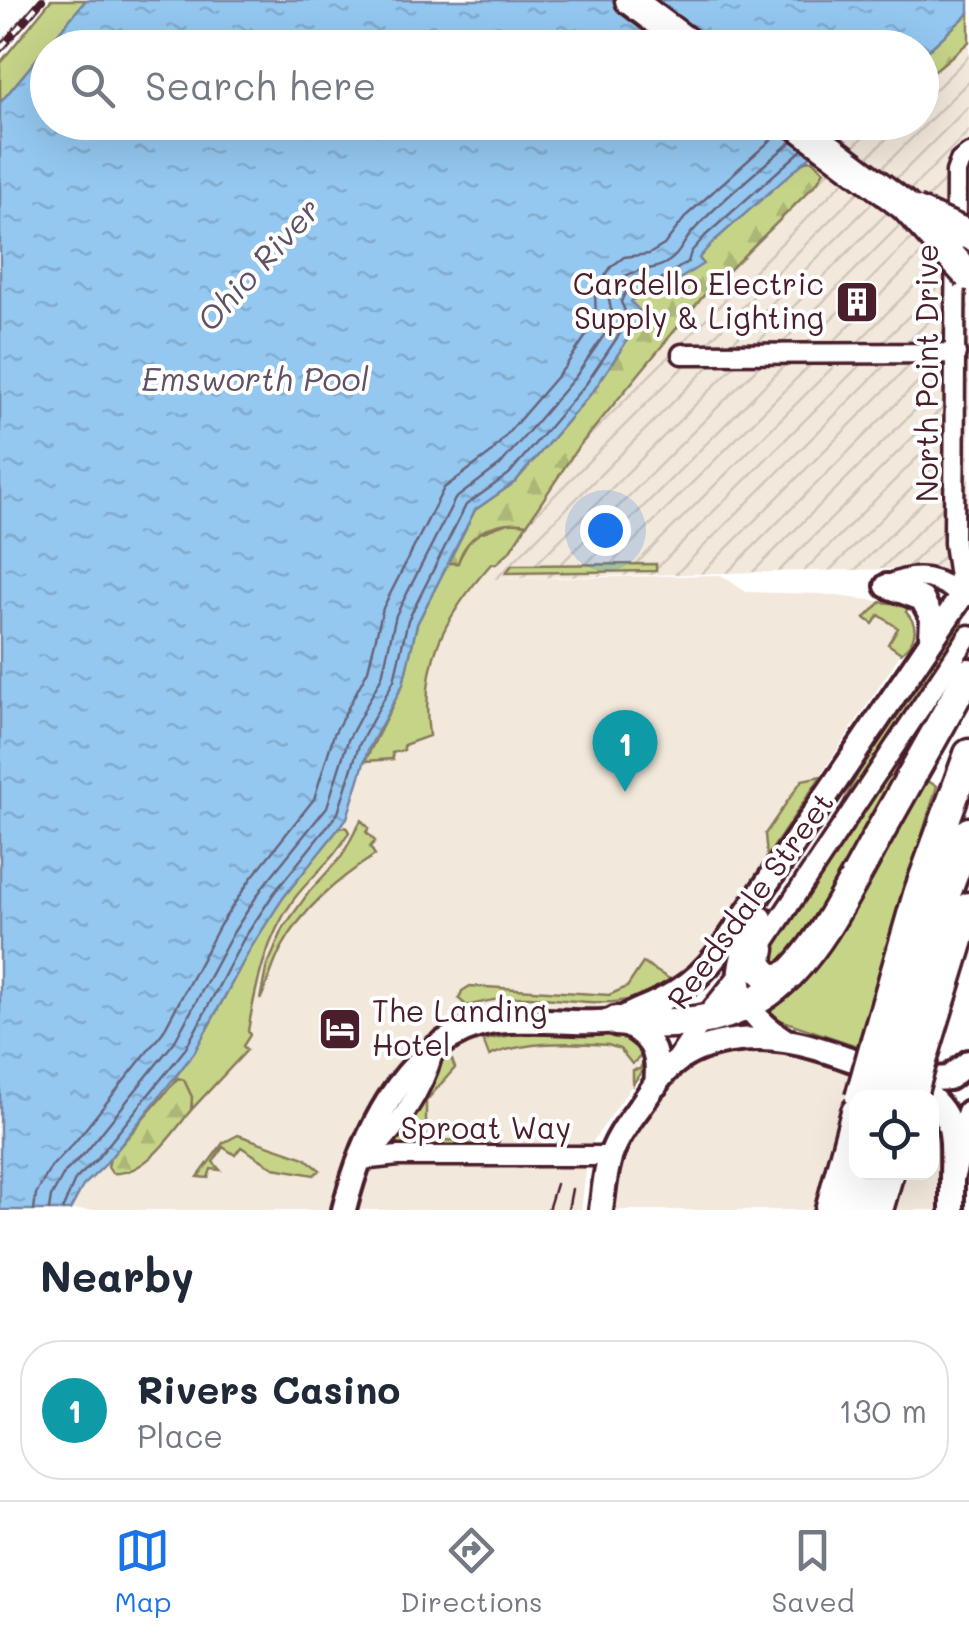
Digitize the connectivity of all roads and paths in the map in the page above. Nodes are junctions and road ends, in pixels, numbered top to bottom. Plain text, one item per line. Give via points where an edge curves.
1 (630, 0) edge
2 (670, 30) edge
3 (818, 140) edge
4 (969, 154) edge
5 (904, 206) junction
6 (969, 235) edge
7 (969, 253) edge
8 (969, 276) edge
9 (956, 353) junction
10 (682, 354) dead end
11 (887, 586) joint
12 (967, 596) edge
13 (969, 634) edge
14 (932, 638) junction
15 (969, 673) edge
16 (969, 754) edge
17 (824, 800) junction
18 (969, 832) edge
19 (969, 907) edge
20 (760, 949) junction
21 (969, 951) edge
22 (790, 975) junction
23 (739, 976) junction
24 (746, 1005) junction
25 (703, 1020) junction
26 (616, 1021) junction
27 (786, 1041) junction
28 (969, 1062) edge
29 (674, 1063) junction
30 (903, 1063) edge
31 (656, 1085) junction
32 (870, 1090) edge
33 (888, 1090) edge
34 (969, 1112) edge
35 (849, 1138) edge
36 (610, 1156) junction
37 (361, 1160) junction
38 (952, 1179) junction
39 (859, 1180) edge
40 (887, 1180) edge
41 (344, 1210) edge
42 (602, 1210) edge
43 (830, 1210) edge
44 (850, 1210) edge
45 (878, 1210) edge
46 (952, 1210) edge

1 - 2 highway
3 - 5 highway
4 - 9 street, North Point Drive via 956,172
5 - 6 highway, bridge
5 - 7 highway, bridge
5 - 8 highway, bridge
9 - 10 street
9 - 12 street, North Point Drive via 954,543
11 - 12 street via 924,576
11 - 14 main road via 922,599
12 - 14 main road, Reedsdale Street
13 - 20 street, Reedsdale Street
14 - 17 main road, Reedsdale Street
15 - 22 highway via 820,940
16 - 30 highway via 918,894
17 - 23 main road via 793,869 749,936
17 - 26 main road, Reedsdale Street via 696,979
18 - 30 highway via 940,910
19 - 30 highway
20 - 22 highway via 762,972 774,979
20 - 23 street, Reedsdale Street
21 - 30 highway
22 - 24 highway
23 - 24 main road
23 - 25 street, Reedsdale Street
24 - 25 highway
24 - 27 main road
25 - 26 highway
25 - 29 street, Reedsdale Street
26 - 31 main road via 652,1043
26 - 37 main road via 505,1020 478,1026 417,1064 390,1098
27 - 29 main road via 719,1044
27 - 30 main road
28 - 30 main road via 949,1078
29 - 31 main road, Reedsdale Street
30 - 32 highway, bridge
30 - 33 highway, bridge
30 - 38 main road via 949,1118
31 - 36 main road, Reedsdale Street
34 - 38 main road
35 - 43 highway
36 - 37 street, Sproat Way
36 - 42 main road, Reedsdale Street
37 - 41 main road
38 - 46 main road
39 - 44 highway
40 - 45 highway

